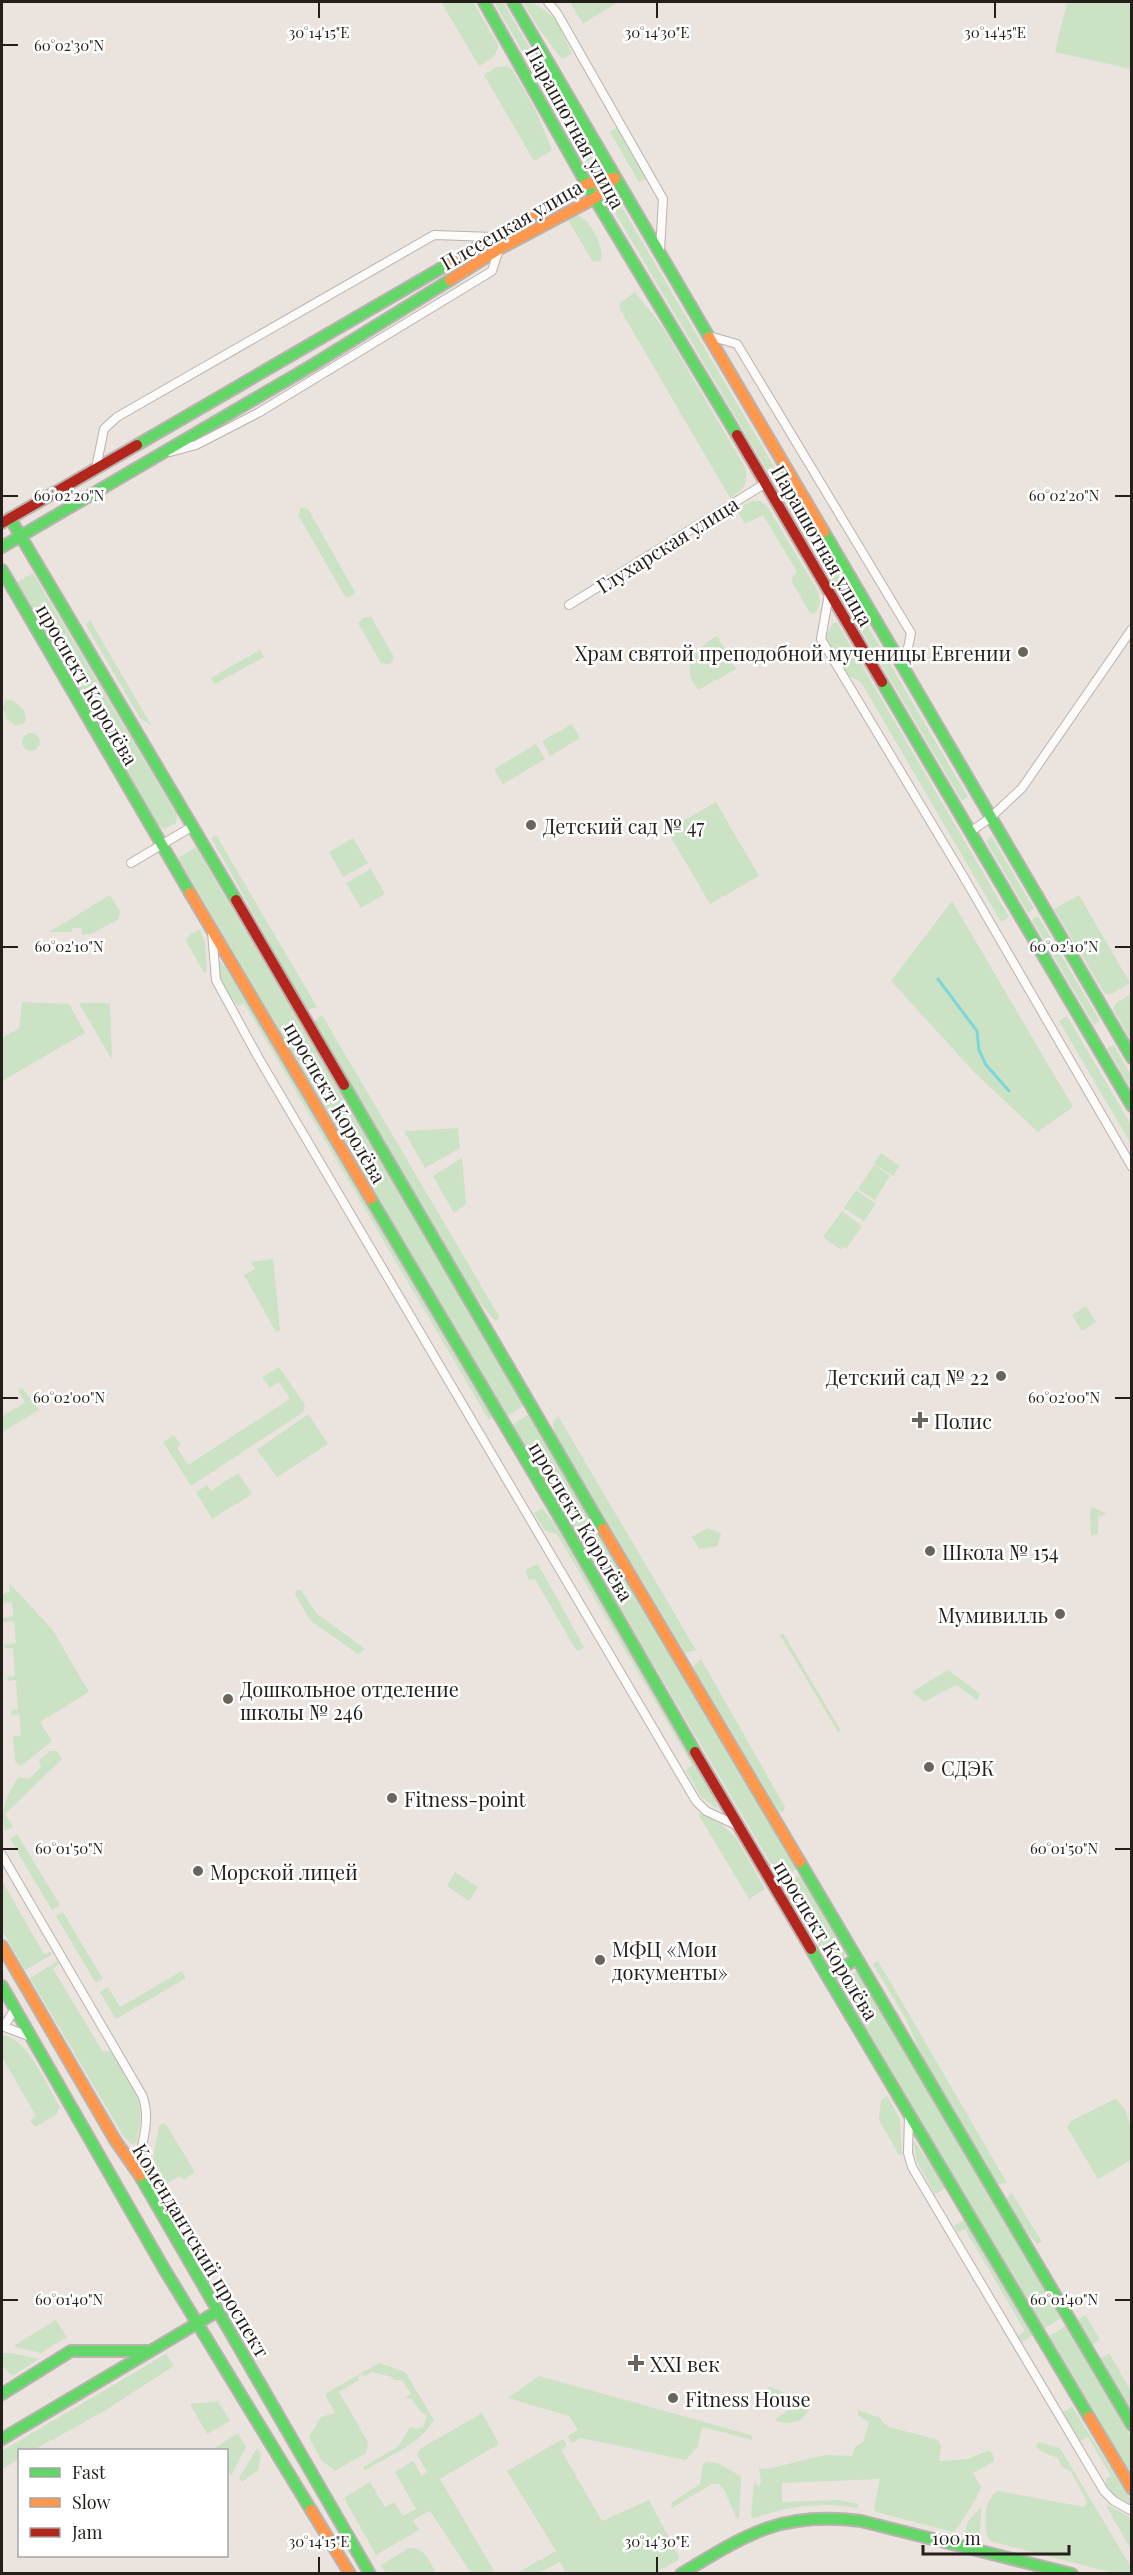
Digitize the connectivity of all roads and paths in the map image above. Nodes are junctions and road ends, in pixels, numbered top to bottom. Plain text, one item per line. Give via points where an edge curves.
1 (484, 2) edge
2 (513, 2) edge
3 (548, 2) edge
4 (615, 178) junction
5 (587, 184) junction
6 (595, 198) junction
7 (495, 237) junction
8 (660, 255) junction
9 (709, 336) junction
10 (96, 468) junction
11 (766, 483) junction
12 (6, 520) edge
13 (20, 536) junction
14 (2, 547) edge
15 (2, 570) edge
16 (830, 592) junction
17 (569, 605) dead end
18 (1131, 629) edge
19 (904, 669) junction
20 (990, 818) junction
21 (193, 826) junction
22 (970, 832) junction
23 (162, 846) junction
24 (131, 863) dead end
25 (212, 930) junction
26 (1118, 1034) junction
27 (1097, 1047) junction
28 (1131, 1058) edge
29 (1131, 1106) edge
30 (1131, 1167) edge
31 (737, 1825) junction
32 (2, 1855) edge
33 (2, 1946) edge
34 (857, 1959) junction
35 (827, 1976) junction
36 (2, 1986) edge
37 (15, 2009) junction
38 (3, 2026) edge
39 (31, 2037) junction
40 (909, 2115) junction
41 (137, 2170) junction
42 (218, 2310) junction
43 (197, 2323) junction
44 (149, 2351) junction
45 (2, 2394) edge
46 (1131, 2425) edge
47 (2, 2439) edge
48 (1131, 2489) edge
49 (1131, 2511) edge
50 (350, 2574) edge
51 (370, 2574) edge
52 (681, 2574) edge
53 (1072, 2574) edge

1 - 5 main road, Парашютная улица
2 - 4 main road, Парашютная улица
3 - 8 street via 663,199
4 - 5 main road, Плесецкая улица
4 - 6 main road, Плесецкая улица
4 - 8 main road, Парашютная улица
5 - 6 main road, Парашютная улица
5 - 7 main road, Плесецкая улица
6 - 11 main road, Парашютная улица
6 - 13 main road, Плесецкая улица via 500,249
7 - 10 main road, Плесецкая улица
7 - 10 street via 434,235 217,357 117,417 104,429
8 - 9 main road, Парашютная улица
9 - 19 main road, Парашютная улица
9 - 19 street via 737,344 911,633
10 - 12 main road, Плесецкая улица
11 - 16 main road, Парашютная улица
11 - 17 street, Глухарская улица
12 - 13 main road, проспект Королёва
13 - 14 main road, Плесецкая улица
13 - 21 main road, проспект Королёва
15 - 23 main road, проспект Королёва
16 - 22 main road, Парашютная улица
16 - 30 street via 821,639
18 - 20 street via 1022,788
19 - 20 main road, Парашютная улица
20 - 22 street
20 - 26 main road, Парашютная улица
21 - 23 street
21 - 34 main road, проспект Королёва
22 - 27 main road, Парашютная улица
23 - 24 street
23 - 25 main road, проспект Королёва
25 - 31 main road, проспект Королёва
25 - 31 street via 216,980 258,1057 696,1801 706,1811
26 - 27 main road via 1102,1032
26 - 28 main road, Парашютная улица
27 - 29 main road, Парашютная улица
31 - 35 main road, проспект Королёва
32 - 41 street via 146,2102 147,2119
33 - 41 main road, Комендантский проспект via 109,2131
34 - 35 main road
34 - 46 main road, проспект Королёва
35 - 40 main road, проспект Королёва
36 - 37 main road, Комендантский проспект
37 - 38 street
37 - 39 main road, Комендантский проспект
38 - 39 street
39 - 43 main road, Комендантский проспект
40 - 48 main road, проспект Королёва
40 - 49 street via 908,2153 912,2167 1104,2491
41 - 42 main road, Комендантский проспект
42 - 43 main road
42 - 51 main road, Комендантский проспект
43 - 44 main road
43 - 50 main road, Комендантский проспект
44 - 45 main road via 71,2351
44 - 47 main road
52 - 53 main road via 750,2533 787,2520 826,2516 861,2521

